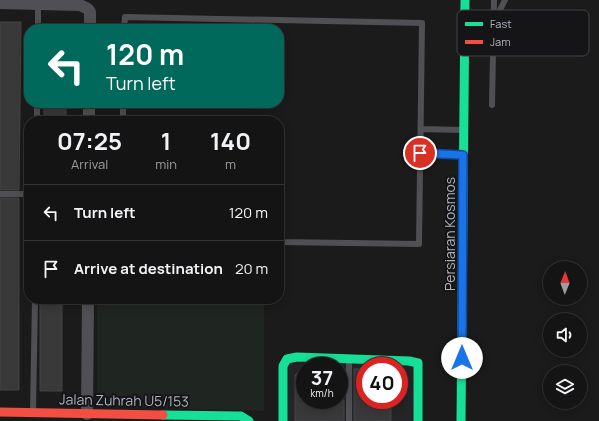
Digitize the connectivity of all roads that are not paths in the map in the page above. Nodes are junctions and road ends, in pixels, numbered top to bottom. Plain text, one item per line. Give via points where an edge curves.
1 (465, 0) edge
2 (494, 0) edge
3 (505, 0) edge
4 (0, 3) edge
5 (38, 4) junction
6 (465, 10) edge
7 (494, 10) edge
8 (500, 10) edge
9 (38, 24) edge
10 (90, 24) edge
11 (124, 24) edge
12 (464, 56) edge
13 (493, 56) edge
14 (492, 105) dead end
15 (421, 129) junction
16 (463, 130) junction
17 (420, 153) junction
18 (463, 155) junction
19 (0, 194) edge
20 (24, 194) edge
21 (284, 242) edge
22 (35, 304) edge
23 (88, 304) edge
24 (349, 359) junction
25 (0, 412) edge
26 (33, 413) junction
27 (87, 414) junction
28 (123, 418) edge
29 (248, 420) edge
30 (283, 421) edge
31 (349, 421) edge
32 (418, 421) edge
33 (461, 421) edge

1 - 6 street, Persiaran Kosmos
2 - 7 lane
3 - 8 lane
4 - 5 street
5 - 9 lane
5 - 10 street via 80,5 90,12
11 - 15 lane via 125,17 422,23
12 - 16 street, Persiaran Kosmos
13 - 14 lane
15 - 16 lane
15 - 17 lane
16 - 18 street, Persiaran Kosmos
17 - 18 lane
17 - 21 lane via 419,244
18 - 33 street, Persiaran Kosmos
19 - 20 lane
22 - 26 lane
23 - 27 street
24 - 30 street via 288,359 284,366
24 - 31 lane
24 - 32 street via 409,360 418,363
25 - 26 street, Jalan Zuhrah U5/153
26 - 27 street, Jalan Zuhrah U5/153
27 - 28 street, Jalan Zuhrah U5/153
28 - 29 street, Jalan Zuhrah U5/153 via 242,416

